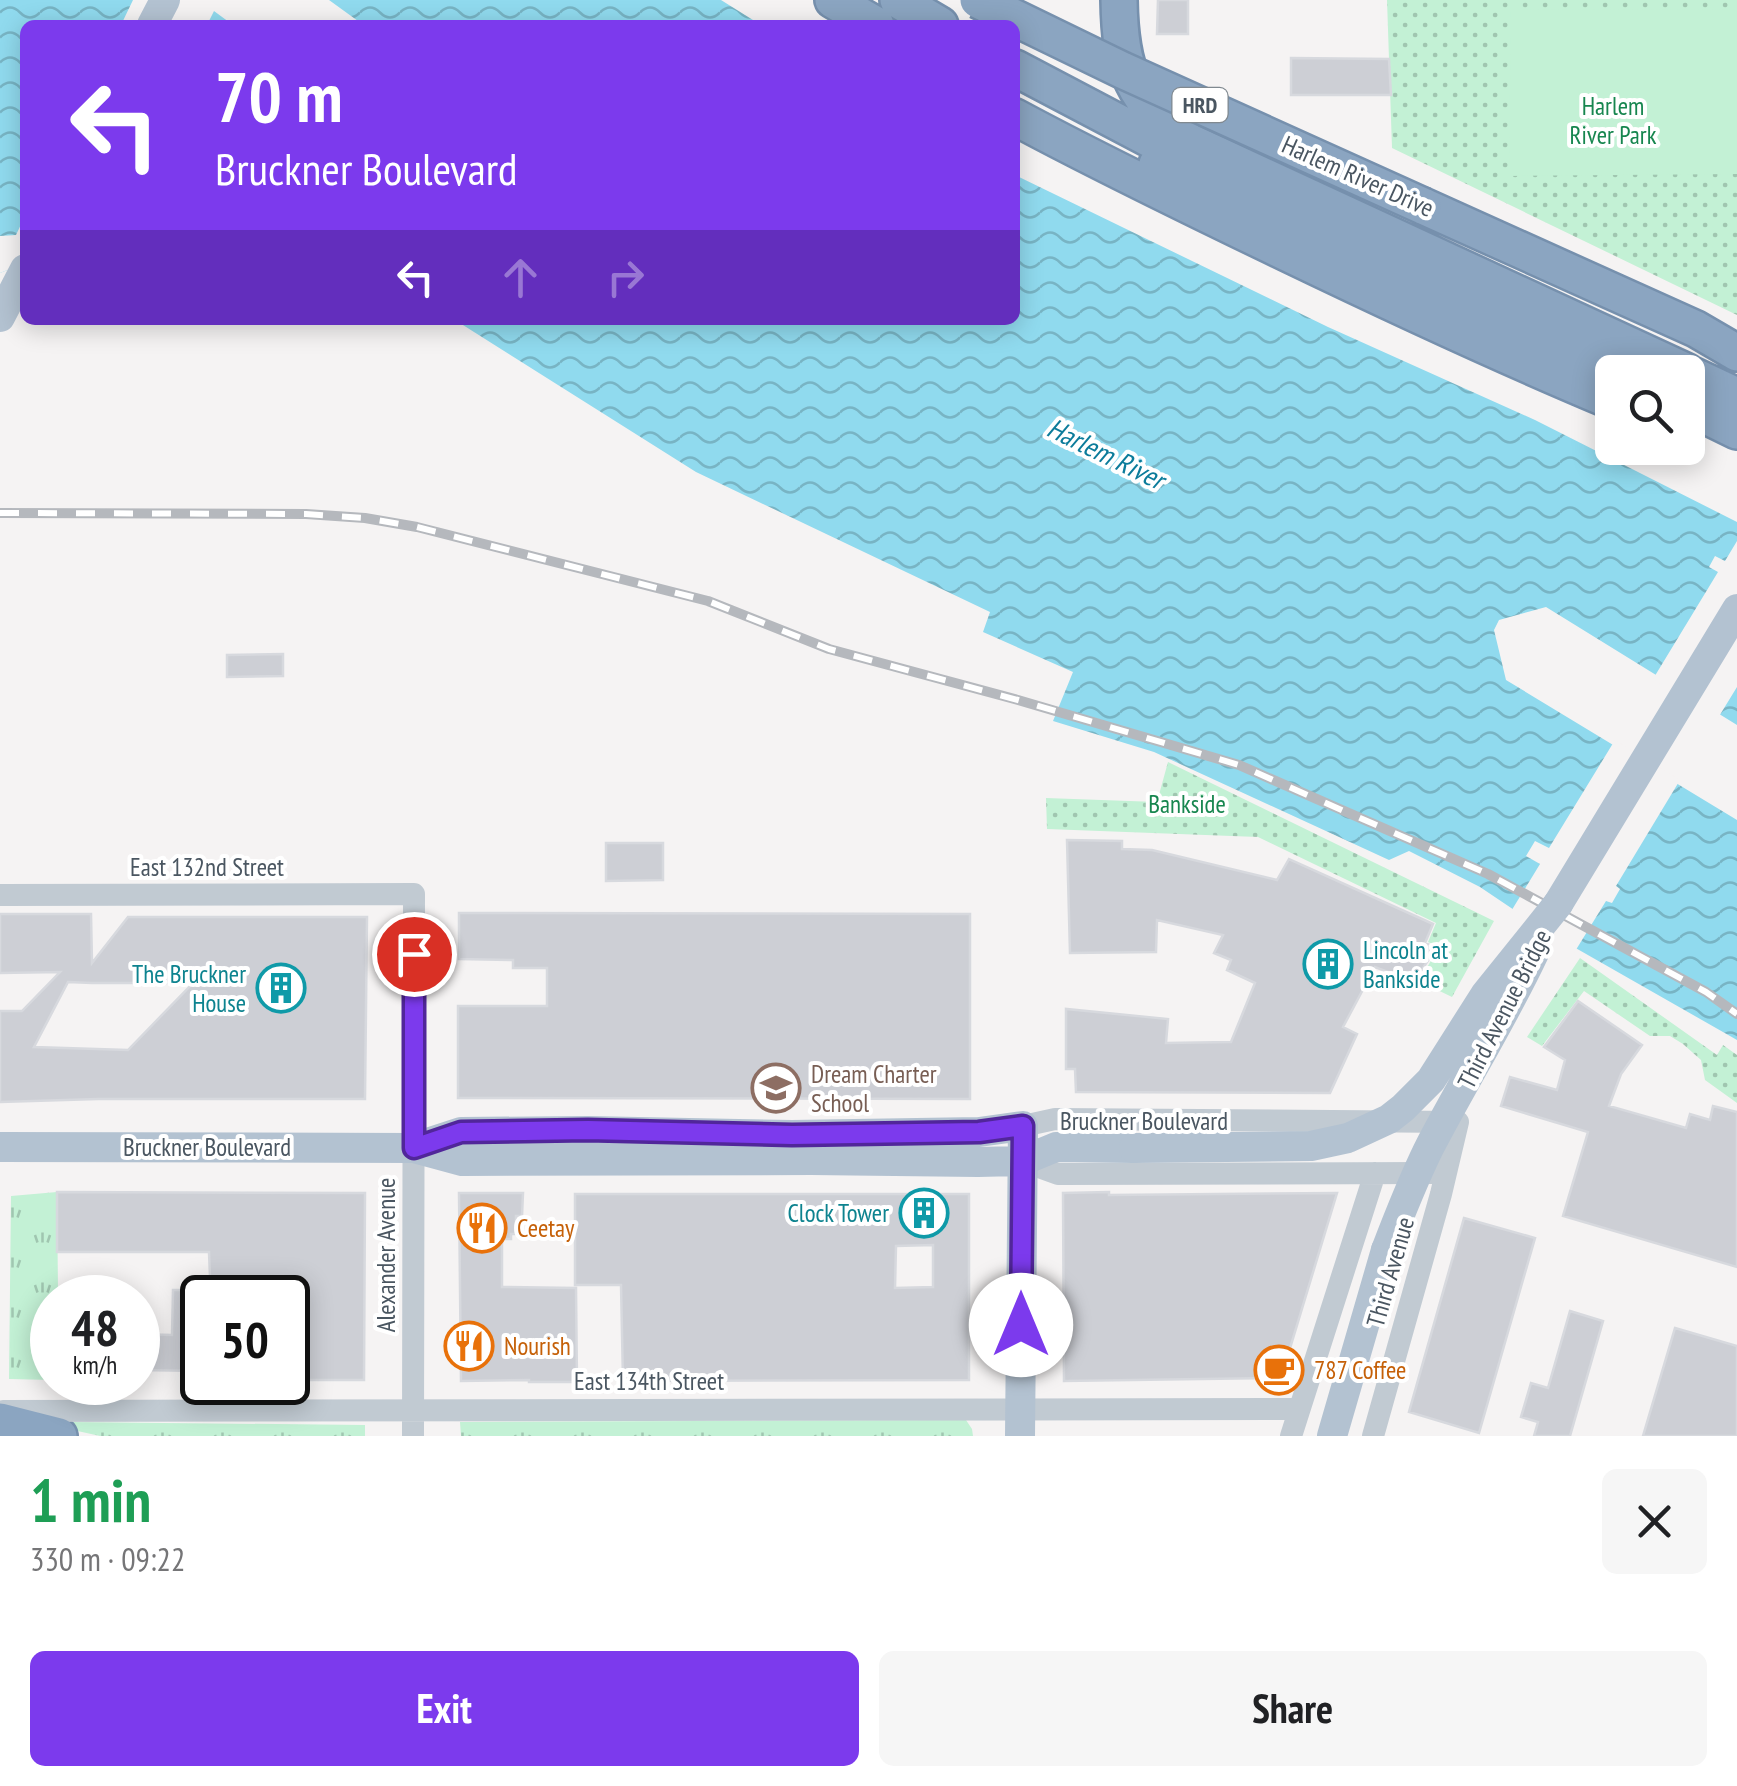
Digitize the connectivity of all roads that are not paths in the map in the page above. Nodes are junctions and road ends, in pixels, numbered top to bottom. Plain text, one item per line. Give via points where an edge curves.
1 (816, 0) edge
2 (834, 0) edge
3 (898, 0) edge
4 (978, 0) edge
5 (1119, 0) edge
6 (842, 20) edge
7 (868, 20) edge
8 (932, 20) edge
9 (1019, 20) edge
10 (1020, 20) edge
11 (1020, 71) edge
12 (1020, 100) edge
13 (1020, 121) edge
14 (1402, 270) junction
15 (20, 279) edge
16 (0, 317) edge
17 (1737, 349) edge
18 (1648, 355) edge
19 (1595, 362) edge
20 (1705, 381) edge
21 (1595, 393) edge
22 (1737, 396) edge
23 (1705, 415) edge
24 (1737, 431) edge
25 (1705, 438) edge
26 (1737, 447) edge
27 (1737, 609) edge
28 (414, 894) joint
29 (0, 895) edge
30 (1558, 904) junction
31 (1458, 1122) joint
32 (1023, 1126) junction
33 (0, 1147) edge
34 (414, 1148) junction
35 (1022, 1161) junction
36 (1375, 1173) junction
37 (1446, 1174) junction
38 (414, 1409) junction
39 (1298, 1410) junction
40 (0, 1411) edge
41 (0, 1421) edge
42 (1021, 1422) edge
43 (1381, 1434) edge
44 (58, 1436) edge
45 (413, 1436) edge
46 (1291, 1436) edge
47 (1332, 1436) edge

1 - 6 highway
2 - 7 highway
3 - 8 highway
4 - 9 highway, Harlem River Drive / HRD, bridge
5 - 18 highway via 1120,39 1133,82 1154,112 1190,142
10 - 17 highway, Harlem River Drive / HRD, bridge
11 - 14 highway
12 - 14 highway
13 - 21 highway via 1394,305
14 - 19 highway
15 - 16 main road
20 - 22 highway
23 - 24 highway
25 - 26 highway
27 - 30 main road, Third Avenue Bridge
28 - 29 street, East 132nd Street
28 - 34 street, Alexander Avenue
30 - 35 main road, bridge via 1485,995 1431,1080 1389,1118 1348,1138 1311,1146 1056,1148
30 - 47 main road, Third Avenue Bridge, bridge via 1415,1177 1386,1250
31 - 32 street, Bruckner Boulevard via 1055,1119
31 - 37 street, Third Avenue
32 - 34 main road, Bruckner Boulevard via 792,1135 461,1132
32 - 35 main road
33 - 34 main road, Bruckner Boulevard
34 - 35 main road, Bruckner Boulevard via 462,1161
34 - 38 street, Alexander Avenue
35 - 36 street, Bruckner Boulevard via 1058,1174
35 - 42 main road
36 - 37 street, Bruckner Boulevard
36 - 39 street, Third Avenue
37 - 43 street, Third Avenue
38 - 40 street, East 134th Street
38 - 42 street, East 134th Street
38 - 45 street, Alexander Avenue
39 - 42 street, East 134th Street
39 - 46 street, Third Avenue
41 - 44 highway

